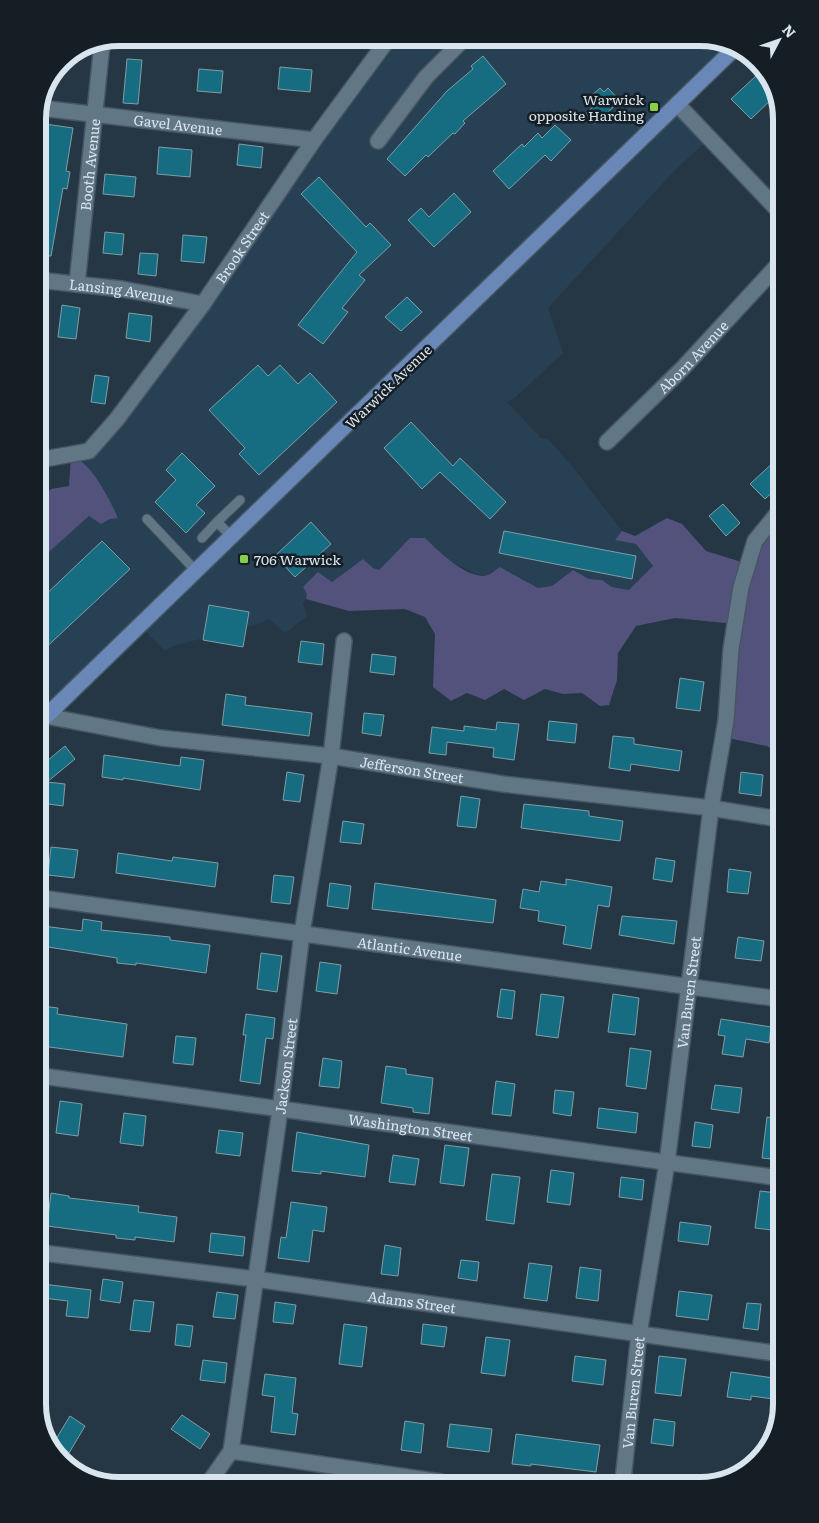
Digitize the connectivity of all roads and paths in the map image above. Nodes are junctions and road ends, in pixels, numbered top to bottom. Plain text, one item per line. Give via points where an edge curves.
1 (383, 46) edge
2 (457, 46) edge
3 (102, 49) edge
4 (730, 53) edge
5 (677, 104) junction
6 (47, 109) edge
7 (95, 115) junction
8 (314, 140) junction
9 (378, 141) dead end
10 (773, 205) edge
11 (773, 270) edge
12 (46, 281) edge
13 (77, 284) junction
14 (203, 304) junction
15 (607, 442) dead end
16 (46, 459) edge
17 (240, 500) dead end
18 (147, 518) dead end
19 (773, 519) edge
20 (217, 522) junction
21 (202, 538) dead end
22 (233, 538) junction
23 (197, 572) junction
24 (344, 641) dead end
25 (46, 717) edge
26 (46, 719) edge
27 (331, 756) junction
28 (711, 808) junction
29 (773, 818) edge
30 (46, 899) edge
31 (302, 933) junction
32 (688, 986) junction
33 (773, 998) edge
34 (46, 1077) edge
35 (280, 1110) junction
36 (666, 1162) junction
37 (773, 1177) edge
38 (46, 1253) edge
39 (255, 1279) junction
40 (639, 1334) junction
41 (773, 1353) edge
42 (231, 1451) junction
43 (213, 1477) edge
44 (407, 1477) edge
45 (623, 1477) edge

1 - 8 street, Brook Street
2 - 9 street via 426,77
3 - 7 street, Booth Avenue
4 - 5 main road, Warwick Avenue
5 - 10 street
5 - 22 main road, Warwick Avenue
6 - 7 street, Gavel Avenue
7 - 8 street, Gavel Avenue
7 - 13 street, Booth Avenue
8 - 14 street, Brook Street
11 - 15 street, Aborn Avenue via 682,369
12 - 13 street, Lansing Avenue
13 - 14 street, Lansing Avenue
14 - 16 street, Brook Street via 117,419 88,451
17 - 20 lane
18 - 23 lane
19 - 28 street, Van Buren Street via 755,541 742,586 731,649 726,720
20 - 21 lane
20 - 22 lane
22 - 23 main road, Warwick Avenue
23 - 25 main road, Warwick Avenue
24 - 27 street, Jackson Street
26 - 27 street, Jefferson Street via 161,738
27 - 28 street, Jefferson Street via 503,784
27 - 31 street, Jackson Street
28 - 29 street, Jefferson Street
28 - 32 street, Van Buren Street
30 - 31 street, Atlantic Avenue
31 - 32 street, Atlantic Avenue
31 - 35 street, Jackson Street
32 - 33 street, Atlantic Avenue
32 - 36 street, Van Buren Street
34 - 35 street, Washington Street
35 - 36 street, Washington Street
35 - 39 street, Jackson Street
36 - 37 street, Washington Street
36 - 40 street, Van Buren Street
38 - 39 street, Adams Street
39 - 40 street, Adams Street
39 - 42 street, Jackson Street
40 - 41 street, Adams Street
40 - 45 street, Van Buren Street
42 - 43 street, Jackson Street
42 - 44 street

